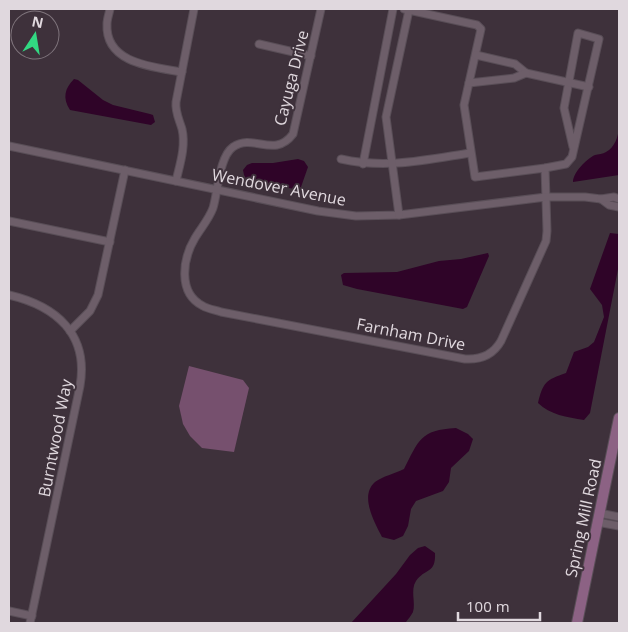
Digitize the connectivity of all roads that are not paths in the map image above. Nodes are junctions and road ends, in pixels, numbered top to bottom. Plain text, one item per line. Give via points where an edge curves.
1 (110, 9) edge
2 (194, 9) edge
3 (321, 9) edge
4 (393, 9) edge
5 (406, 9) edge
6 (259, 44) dead end
7 (476, 55) junction
8 (311, 56) junction
9 (182, 72) junction
10 (526, 72) junction
11 (469, 83) junction
12 (569, 83) junction
13 (589, 87) junction
14 (9, 146) edge
15 (573, 147) junction
16 (470, 153) junction
17 (341, 159) dead end
18 (363, 164) junction
19 (392, 164) junction
20 (545, 168) junction
21 (125, 170) junction
22 (176, 181) junction
23 (218, 189) junction
24 (546, 196) junction
25 (601, 199) junction
26 (619, 199) edge
27 (619, 207) edge
28 (399, 215) junction
29 (9, 221) edge
30 (110, 242) junction
31 (9, 295) edge
32 (191, 296) joint
33 (70, 331) junction
34 (619, 418) edge
35 (598, 517) junction
36 (619, 517) edge
37 (619, 526) edge
38 (9, 611) edge
39 (31, 620) edge
40 (576, 623) edge

1 - 9 street via 108,36 118,53 138,63
2 - 9 street
3 - 8 street, Cayuga Drive
4 - 18 street
5 - 7 street via 477,25 481,29
5 - 19 street via 386,117
6 - 8 street
7 - 10 street via 516,64
7 - 11 street
8 - 23 street, Cayuga Drive via 293,134 278,146 250,142 234,147 224,158
9 - 22 street via 176,111 183,146
10 - 11 street via 514,78
10 - 12 street
11 - 16 street via 464,105
12 - 13 street
12 - 13 street via 578,33 599,39
12 - 15 street via 564,108
13 - 15 street
14 - 21 street, Wendover Avenue
15 - 20 street via 572,157 566,164
16 - 19 street
16 - 20 street via 475,177
17 - 18 street
18 - 19 street
19 - 28 street
20 - 24 street
21 - 22 street, Wendover Avenue
21 - 30 street
22 - 23 street, Wendover Avenue
23 - 28 street, Wendover Avenue via 318,211 356,216
23 - 32 street, Cayuga Drive via 213,208 194,239 185,264 186,283
24 - 25 street, Wendover Avenue
24 - 28 street, Wendover Avenue
24 - 32 street, Farnham Drive via 546,241 501,341 493,352 479,358 452,357 221,312 203,307
25 - 26 street
25 - 27 street, Wendover Avenue
29 - 30 street
30 - 33 street via 96,300
31 - 33 street, Burntwood Way via 44,307
33 - 39 street, Burntwood Way via 79,352 81,378
34 - 35 street, Spring Mill Road
35 - 36 street
35 - 37 street
35 - 40 street, Spring Mill Road
38 - 39 street

